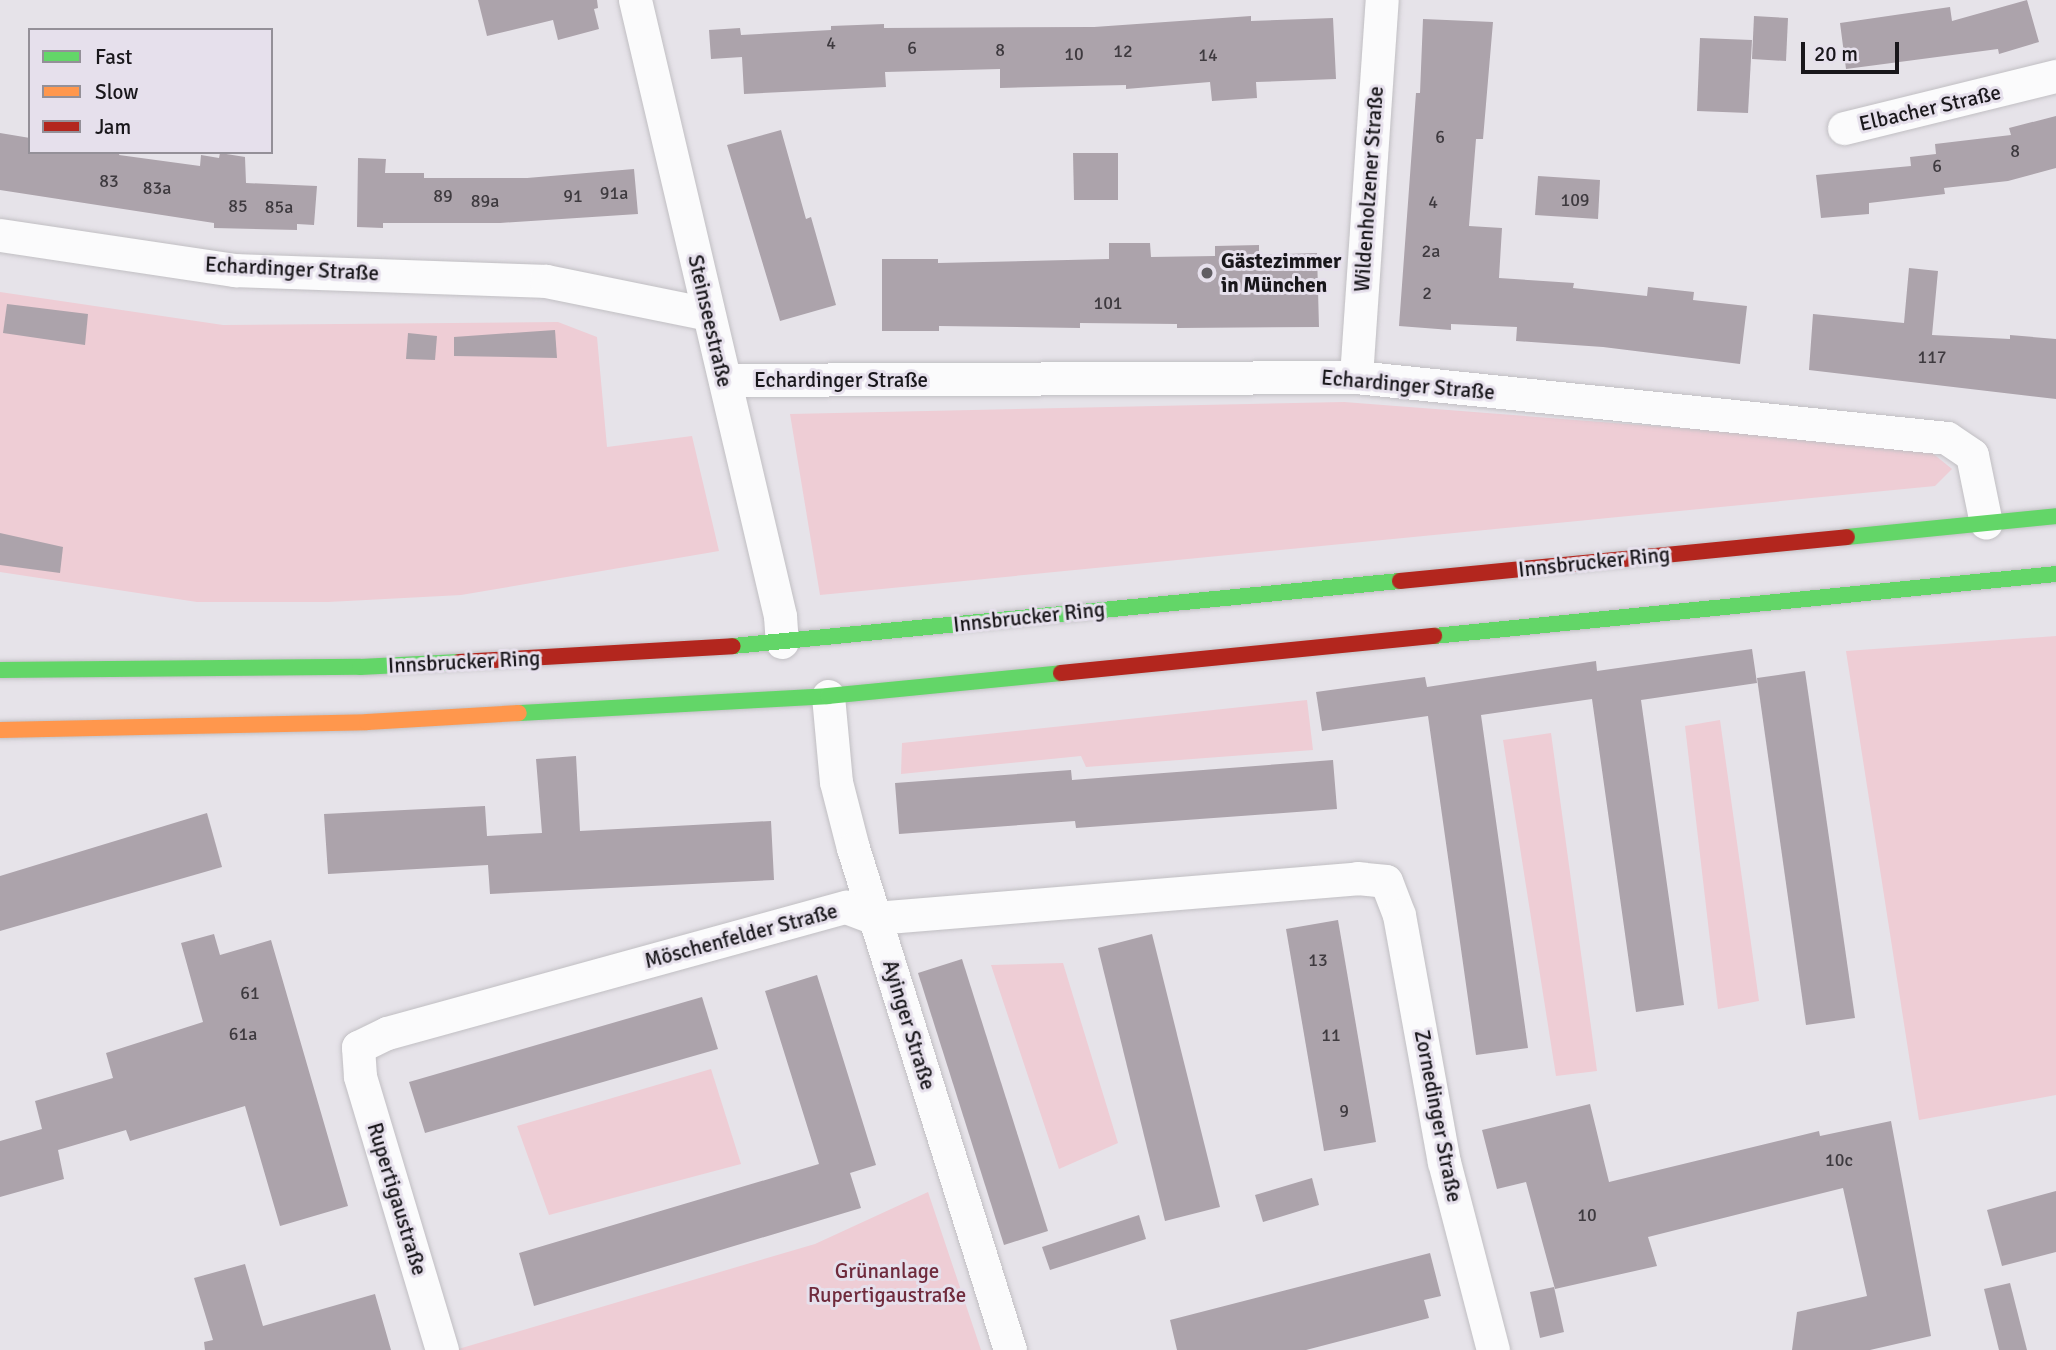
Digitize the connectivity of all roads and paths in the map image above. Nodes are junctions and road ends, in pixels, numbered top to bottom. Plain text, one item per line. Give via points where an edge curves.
1 (635, 0) edge
2 (1382, 0) edge
3 (2056, 76) edge
4 (1844, 128) dead end
5 (0, 236) edge
6 (708, 314) junction
7 (1356, 377) junction
8 (725, 380) junction
9 (2056, 516) edge
10 (1986, 523) junction
11 (2056, 574) edge
12 (782, 642) junction
13 (0, 670) edge
14 (828, 696) junction
15 (0, 730) edge
16 (1386, 881) joint
17 (875, 918) junction
18 (358, 1048) joint
19 (442, 1350) edge
20 (1010, 1350) edge
21 (1493, 1350) edge

1 - 6 street, Steinseestraße
2 - 7 street, Wildenholzener Straße
3 - 4 street, Elbacher Straße
5 - 6 street, Echardinger Straße via 235,270 546,281
6 - 8 street, Steinseestraße
7 - 8 street, Echardinger Straße
7 - 10 street, Echardinger Straße via 1947,438 1972,455
8 - 12 street, Steinseestraße via 780,616
9 - 10 main road, Innsbrucker Ring
10 - 12 main road, Innsbrucker Ring
11 - 14 main road
12 - 13 main road, Innsbrucker Ring via 360,667
14 - 15 main road via 381,722
14 - 17 street, Ayinger Straße via 836,782
16 - 17 street, Möschenfelder Straße via 1357,878
16 - 21 street, Zornedinger Straße via 1399,915 1444,1162
17 - 18 street, Möschenfelder Straße via 846,907 387,1033
17 - 20 street, Ayinger Straße
18 - 19 street, Rupertigaustraße via 360,1076

